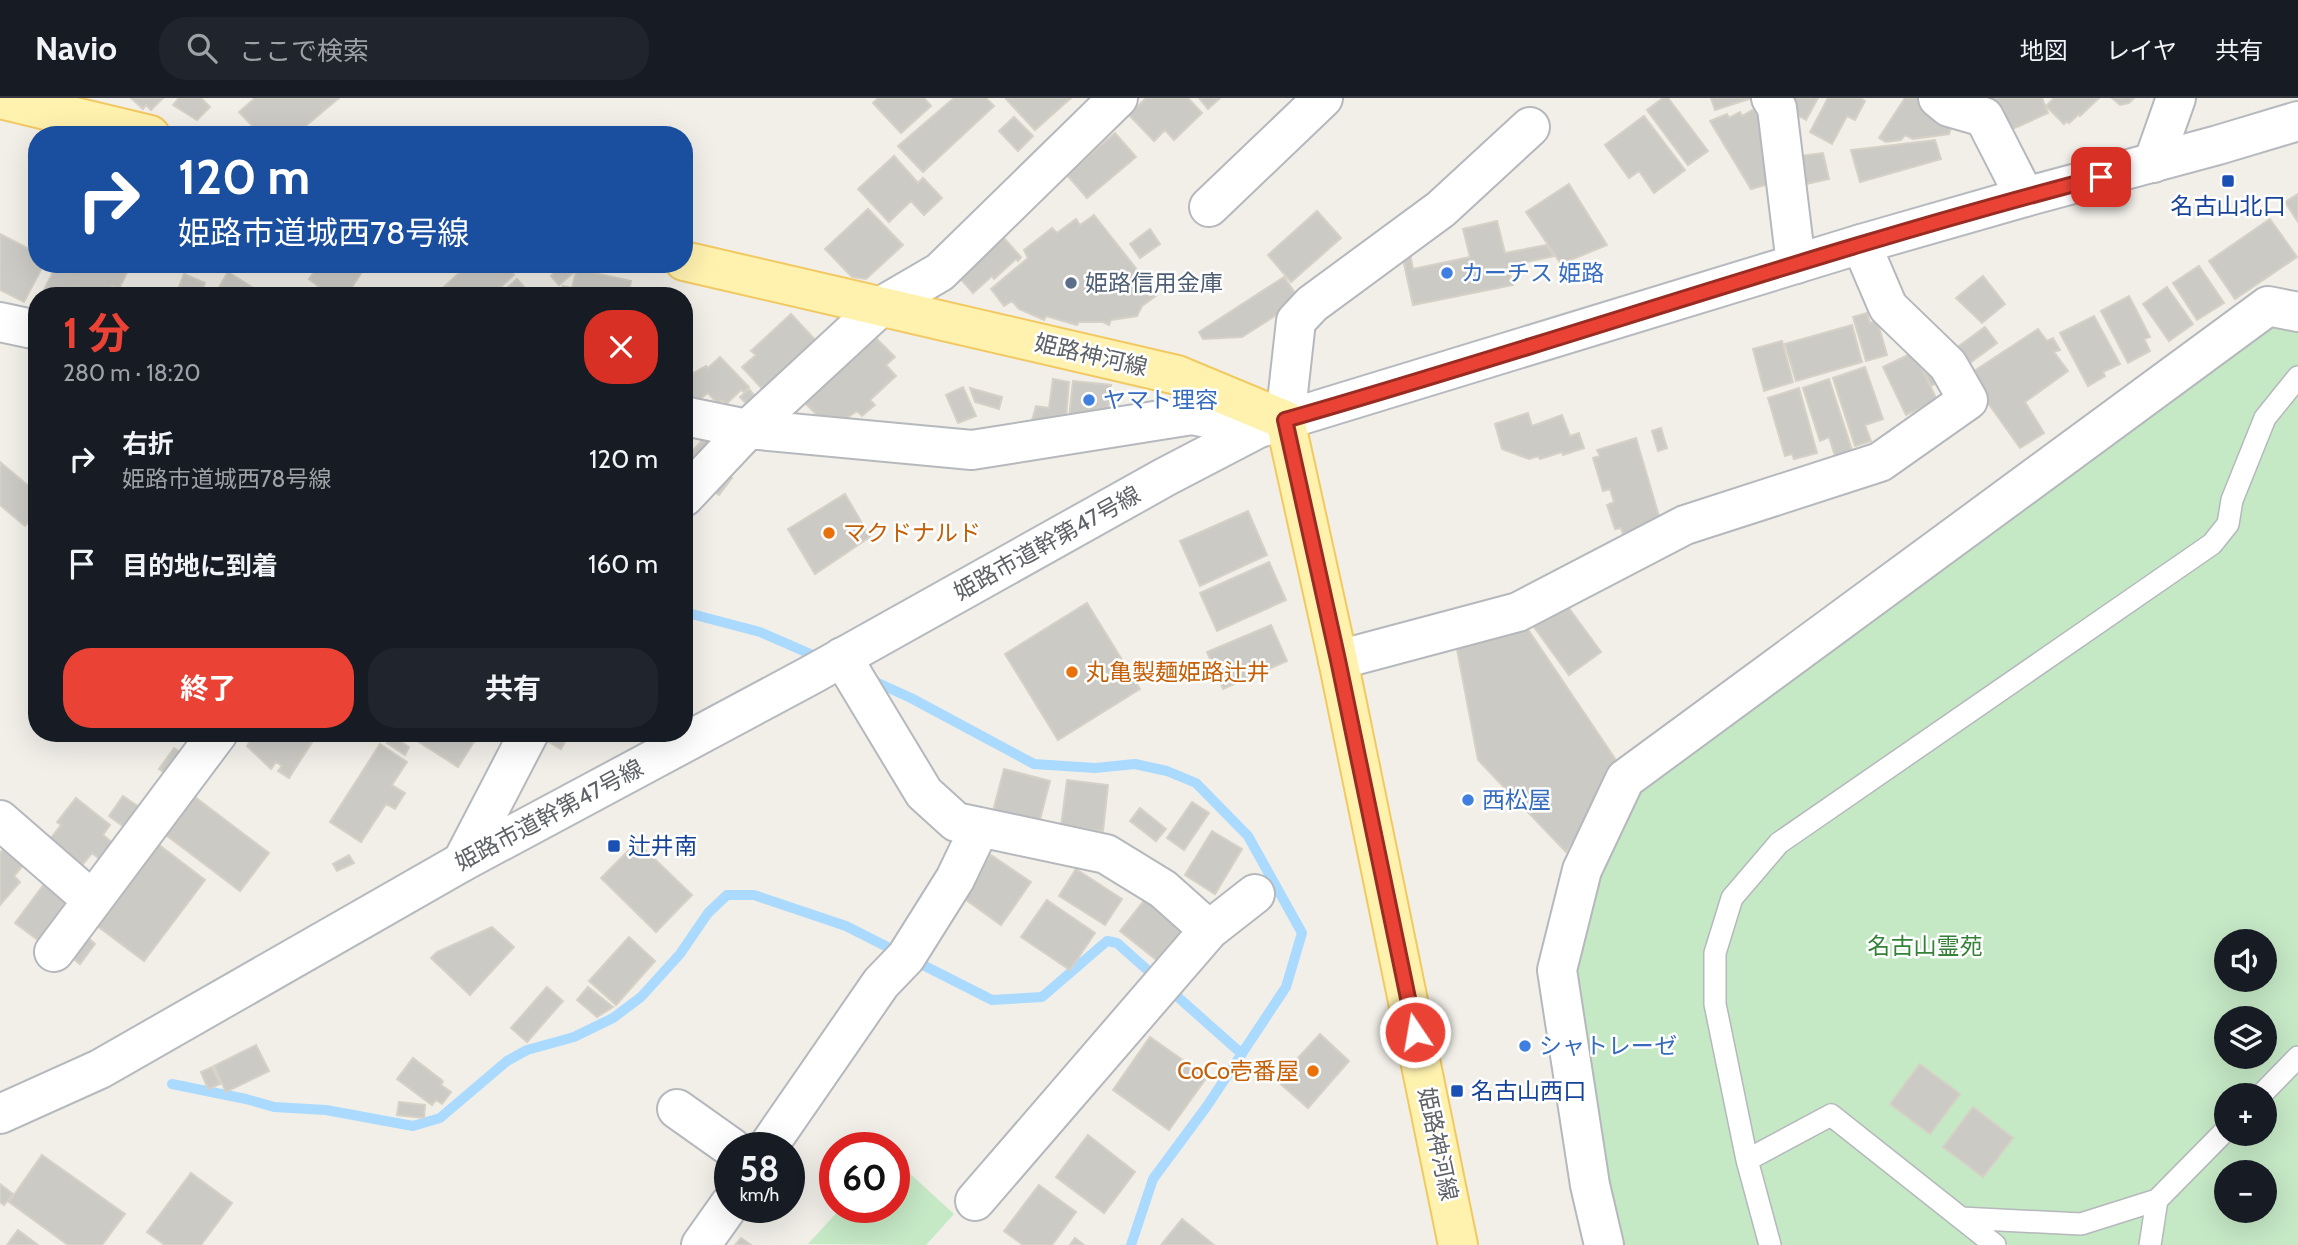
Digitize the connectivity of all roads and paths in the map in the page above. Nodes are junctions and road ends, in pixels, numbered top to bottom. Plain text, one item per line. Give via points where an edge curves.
1 (1118, 98) edge
2 (1323, 98) edge
3 (1771, 98) edge
4 (2176, 98) edge
5 (0, 99) edge
6 (1960, 103) edge
7 (2298, 121) edge
8 (112, 126) edge
9 (1530, 127) dead end
10 (2153, 163) junction
11 (2025, 197) junction
12 (1209, 207) dead end
13 (1861, 244) junction
14 (693, 263) edge
15 (1796, 264) junction
16 (880, 307) junction
17 (2298, 312) edge
18 (0, 322) edge
19 (28, 328) edge
20 (2298, 377) edge
21 (693, 418) edge
22 (1272, 424) junction
23 (748, 429) junction
24 (693, 488) edge
25 (842, 657) junction
26 (1338, 660) junction
27 (693, 737) edge
28 (211, 742) edge
29 (524, 742) edge
30 (684, 742) edge
31 (0, 820) edge
32 (980, 827) junction
33 (462, 862) junction
34 (1255, 894) dead end
35 (92, 900) junction
36 (1209, 929) junction
37 (54, 952) dead end
38 (2298, 1057) edge
39 (2273, 1083) edge
40 (677, 1109) dead end
41 (0, 1114) edge
42 (778, 1132) edge
43 (714, 1135) edge
44 (2214, 1142) edge
45 (1747, 1160) junction
46 (2157, 1200) junction
47 (975, 1201) dead end
48 (1961, 1218) junction
49 (717, 1223) edge
50 (701, 1245) edge
51 (1458, 1245) edge
52 (1604, 1245) edge
53 (1770, 1245) edge
54 (1995, 1245) edge
55 (2150, 1245) edge

1 - 16 street via 940,272
2 - 12 street
3 - 15 street via 1777,108
4 - 10 street
5 - 8 main road
6 - 11 street via 1984,117
7 - 10 street, 姫路市道幹第47号線
9 - 22 street via 1441,209 1312,304 1296,321
10 - 11 street, 姫路市道幹第47号線
11 - 13 street, 姫路市道幹第47号線
13 - 15 street, 姫路市道幹第47号線
13 - 26 street via 1888,307 1948,365 1968,400 1880,462 1685,526 1518,612
14 - 16 main road, 姫路神河線
15 - 22 street, 姫路市道幹第47号線
16 - 22 main road, 姫路神河線 via 1177,374
16 - 23 street
17 - 52 street via 2268,306 1625,779 1582,870 1557,970 1590,1185
18 - 19 street
20 - 45 lane via 2265,418 2232,500 2228,524 2213,544 1779,844 1732,898 1715,953 1716,1004
21 - 23 street
22 - 23 street via 1192,415 972,450
22 - 25 street, 姫路市道幹第47号線 via 1187,466
22 - 26 main road, 姫路神河線
23 - 24 street
25 - 27 street, 姫路市道幹第47号線
25 - 32 street via 924,793 956,822
26 - 51 main road, 姫路神河線
28 - 35 street
29 - 33 street
30 - 33 street, 姫路市道幹第47号線
31 - 35 street
32 - 36 street via 1106,854 1163,889
32 - 42 street via 955,879 906,957 881,983
33 - 41 street, 姫路市道幹第47号線 via 100,1069
34 - 36 street
35 - 37 street
36 - 47 street
38 - 39 lane
40 - 43 street
44 - 46 lane
45 - 48 lane via 1831,1115
45 - 53 lane
46 - 48 lane via 2081,1224
46 - 55 lane
48 - 54 lane
49 - 50 street

